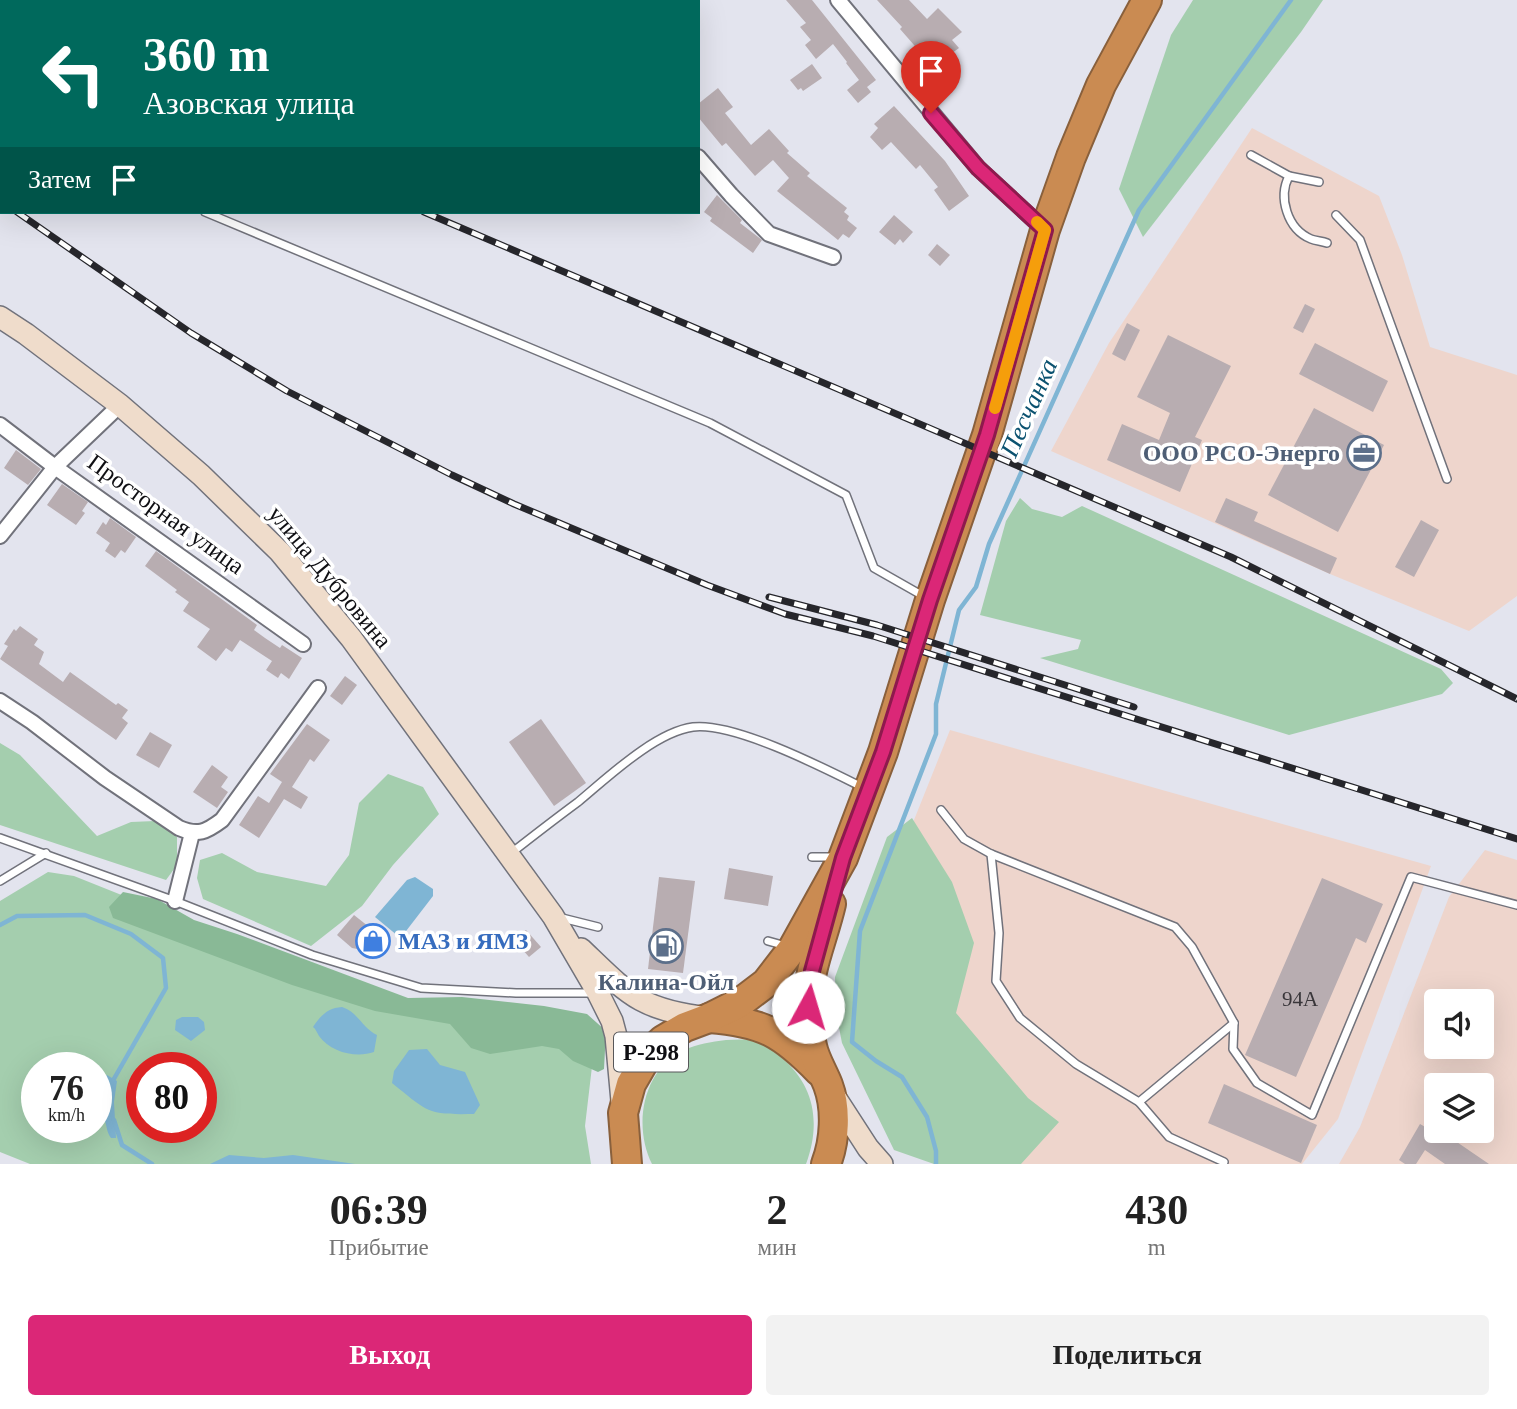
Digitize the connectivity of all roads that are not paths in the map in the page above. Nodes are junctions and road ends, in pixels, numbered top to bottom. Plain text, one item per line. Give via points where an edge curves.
1 (838, 0) edge
2 (1146, 0) edge
3 (1251, 155) dead end
4 (700, 158) edge
5 (1289, 176) junction
6 (1319, 182) dead end
7 (210, 214) edge
8 (1336, 215) dead end
9 (1045, 230) junction
10 (1327, 243) dead end
11 (833, 257) dead end
12 (0, 317) edge
13 (120, 405) junction
14 (0, 425) edge
15 (55, 467) junction
16 (1447, 479) dead end
17 (0, 536) edge
18 (930, 600) junction
19 (303, 644) dead end
20 (318, 688) dead end
21 (0, 701) edge
22 (869, 790) junction
23 (941, 810) dead end
24 (191, 833) junction
25 (0, 838) edge
26 (46, 853) junction
27 (510, 854) junction
28 (991, 854) junction
29 (811, 857) dead end
30 (843, 858) junction
31 (0, 881) edge
32 (176, 901) junction
33 (1517, 905) edge
34 (556, 922) junction
35 (598, 927) dead end
36 (598, 993) junction
37 (709, 1018) junction
38 (1234, 1023) junction
39 (825, 1079) junction
40 (1139, 1102) junction
41 (627, 1145) edge
42 (1224, 1162) dead end
43 (825, 1164) edge
44 (882, 1164) edge

1 - 9 street via 978,168
2 - 9 highway, Р-298 via 1101,85
3 - 5 lane
4 - 11 street via 769,234
5 - 6 lane
5 - 10 lane via 1283,188 1284,206 1294,225 1309,238
7 - 18 lane via 710,423 846,495 874,568
8 - 16 lane via 1360,240
9 - 18 highway, Р-298 via 987,435
12 - 13 main road, улица Дубровина
13 - 15 street
13 - 27 main road, улица Дубровина via 281,552 351,638
14 - 15 street, Просторная улица
15 - 17 street
15 - 19 street, Просторная улица
18 - 22 highway, Р-298
20 - 24 street via 222,820 205,833
21 - 24 street
22 - 27 lane via 769,745 719,729 691,727 641,751
22 - 30 highway, Р-298
23 - 28 lane via 964,839
24 - 32 street
25 - 26 lane
26 - 31 lane
26 - 32 lane
27 - 34 main road, улица Дубровина
28 - 38 lane via 1175,928 1192,947
28 - 40 lane via 999,933 996,981 1020,1018 1076,1065
29 - 30 lane
30 - 37 highway, Р-298 via 781,945 765,983
30 - 39 highway, Р-298 via 808,986 812,1045
32 - 36 lane via 312,955 421,988
33 - 38 lane via 1411,877 1312,1115 1256,1083 1233,1049
34 - 35 lane
34 - 36 main road
34 - 37 main road via 632,996 654,1007
36 - 41 main road via 616,1036
37 - 39 highway, Р-298 via 768,1029 792,1044
37 - 41 highway, Р-298 via 685,1027 649,1053 631,1084
38 - 40 lane
39 - 43 highway, Р-298 via 834,1118
39 - 44 main road
40 - 42 lane via 1169,1137

